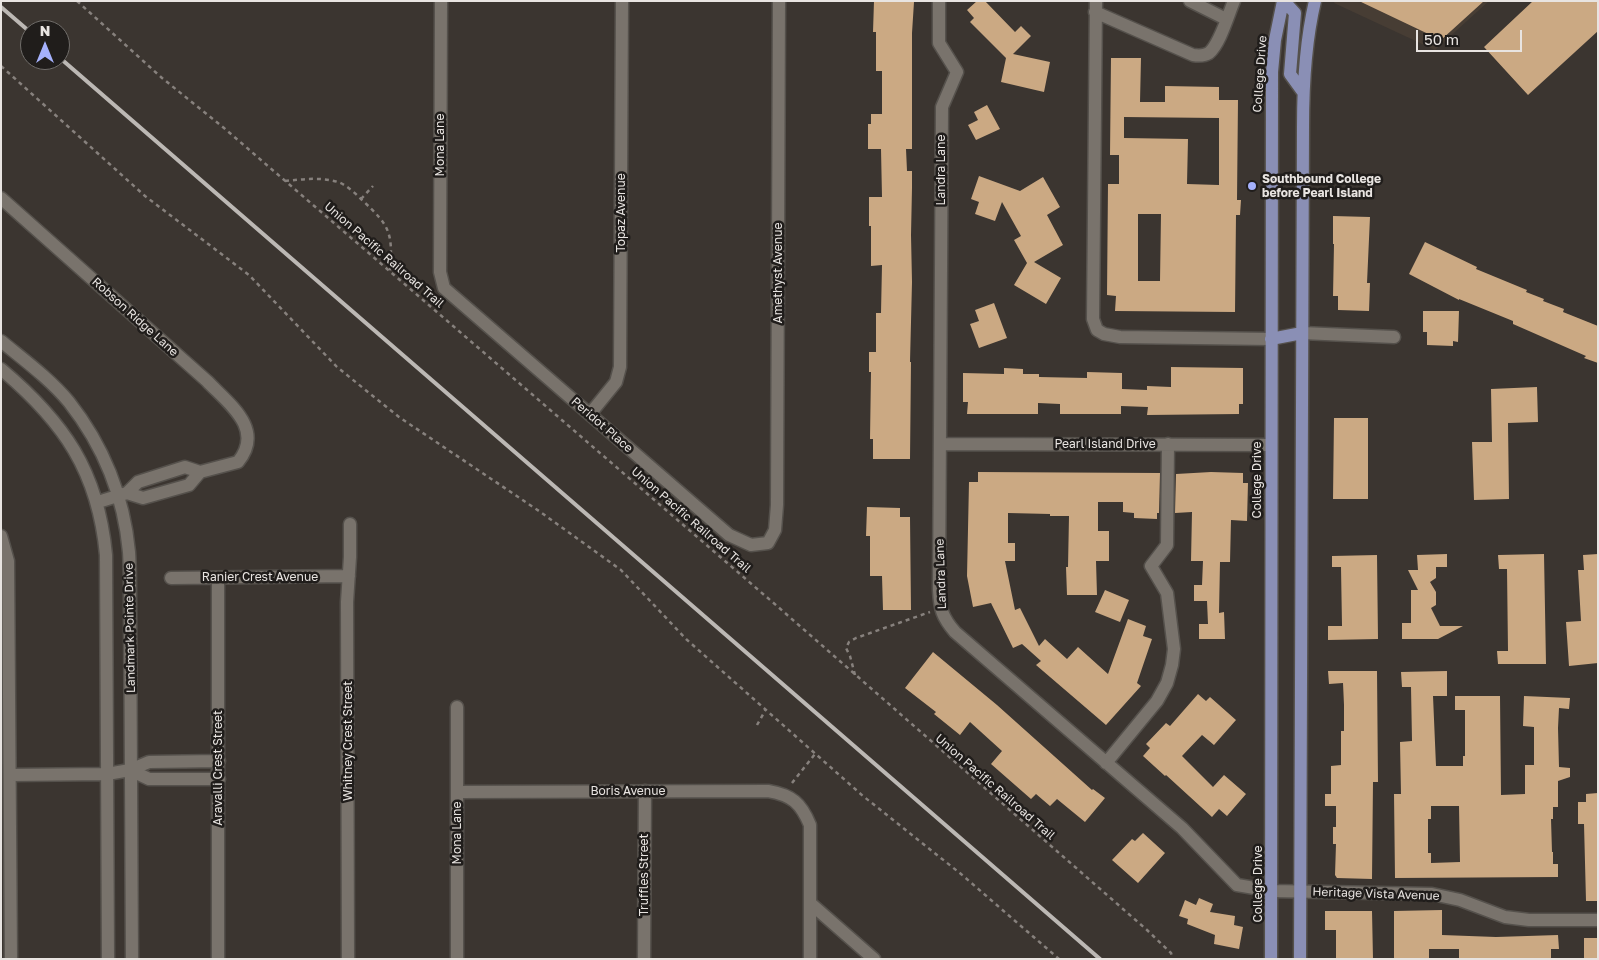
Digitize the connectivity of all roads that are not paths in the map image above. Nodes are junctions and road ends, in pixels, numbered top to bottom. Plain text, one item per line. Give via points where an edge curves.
1 (440, 1) edge
2 (622, 1) edge
3 (779, 1) edge
4 (938, 1) edge
5 (1190, 1) edge
6 (1234, 1) edge
7 (1283, 1) edge
8 (1315, 1) edge
9 (1096, 6) edge
10 (1226, 19) junction
11 (1303, 92) junction
12 (1, 198) edge
13 (444, 288) joint
14 (1302, 334) junction
15 (1394, 337) dead end
16 (1270, 339) junction
17 (1, 341) edge
18 (1, 368) edge
19 (590, 414) junction
20 (940, 444) junction
21 (1168, 444) junction
22 (1270, 445) junction
23 (170, 472) junction
24 (200, 472) junction
25 (175, 489) junction
26 (123, 495) junction
27 (98, 502) junction
28 (350, 524) dead end
29 (1, 536) edge
30 (768, 543) joint
31 (349, 576) junction
32 (171, 578) dead end
33 (218, 578) junction
34 (457, 707) dead end
35 (218, 761) junction
36 (180, 762) junction
37 (1106, 763) junction
38 (130, 770) junction
39 (107, 774) junction
40 (10, 775) junction
41 (180, 779) junction
42 (219, 779) junction
43 (644, 791) junction
44 (457, 792) junction
45 (1272, 891) junction
46 (1301, 892) junction
47 (810, 903) junction
48 (1598, 920) edge
49 (11, 959) edge
50 (108, 959) edge
51 (132, 959) edge
52 (218, 959) edge
53 (348, 959) edge
54 (457, 959) edge
55 (644, 959) edge
56 (810, 959) edge
57 (874, 959) edge
58 (1271, 959) edge
59 (1300, 959) edge

1 - 13 street, Mona Lane via 440,272
2 - 19 street, Topaz Avenue via 620,367 616,382
3 - 30 street, Amethyst Avenue via 777,505 775,530
4 - 20 street, Landra Lane via 938,43 957,72 942,107
5 - 10 street
6 - 10 street
7 - 11 main road via 1295,13 1290,74
7 - 16 main road, College Drive via 1272,72
8 - 11 main road via 1306,48
9 - 10 street via 1193,55 1203,56 1210,52
9 - 16 street via 1093,319 1097,330 1120,338
11 - 14 main road
12 - 24 street, Robson Ridge Lane via 207,381 237,412 247,429 247,448 238,462
13 - 19 street, Peridot Place
14 - 15 street
14 - 16 main road
14 - 46 main road
16 - 22 main road, College Drive
17 - 26 street, Landmark Pointe Drive via 47,379 68,402 100,450
18 - 27 street, Landmark Pointe Drive via 27,391 62,431 87,472
19 - 30 street, Peridot Place via 729,535 751,545
20 - 21 street, Pearl Island Drive
20 - 37 street, Landra Lane via 940,608 945,621
21 - 22 street, Pearl Island Drive
21 - 37 street via 1167,545 1150,566 1167,593 1174,649 1172,665 1158,701
22 - 45 main road, College Drive
23 - 24 street via 185,468
23 - 25 street
23 - 26 street via 138,482
24 - 25 street via 189,485
25 - 26 street via 143,498
26 - 27 street
26 - 38 street, Landmark Pointe Drive via 129,552
27 - 39 street, Landmark Pointe Drive via 106,555
28 - 31 street, Whitney Crest Street
29 - 40 street via 8,562
31 - 33 street, Ranier Crest Avenue
31 - 53 street, Whitney Crest Street
32 - 33 street, Ranier Crest Avenue
33 - 35 street, Aravalli Crest Street
34 - 44 street, Mona Lane
35 - 36 street
35 - 42 street, Aravalli Crest Street
36 - 38 street via 149,762
36 - 41 street
37 - 45 street, Landra Lane via 1182,828 1237,885
38 - 39 street
38 - 41 street via 149,779
38 - 51 street, Landmark Pointe Drive
39 - 40 street
39 - 50 street, Landmark Pointe Drive
40 - 49 street
41 - 42 street
42 - 52 street, Aravalli Crest Street
43 - 44 street, Boris Avenue
43 - 47 street, Boris Avenue via 783,793 805,812 810,825
43 - 55 street, Truffles Street
44 - 54 street, Mona Lane
45 - 46 street, Landra Lane
45 - 58 main road, College Drive
46 - 48 street, Heritage Vista Avenue via 1432,894 1460,900 1505,917
46 - 59 main road
47 - 56 street
47 - 57 street

